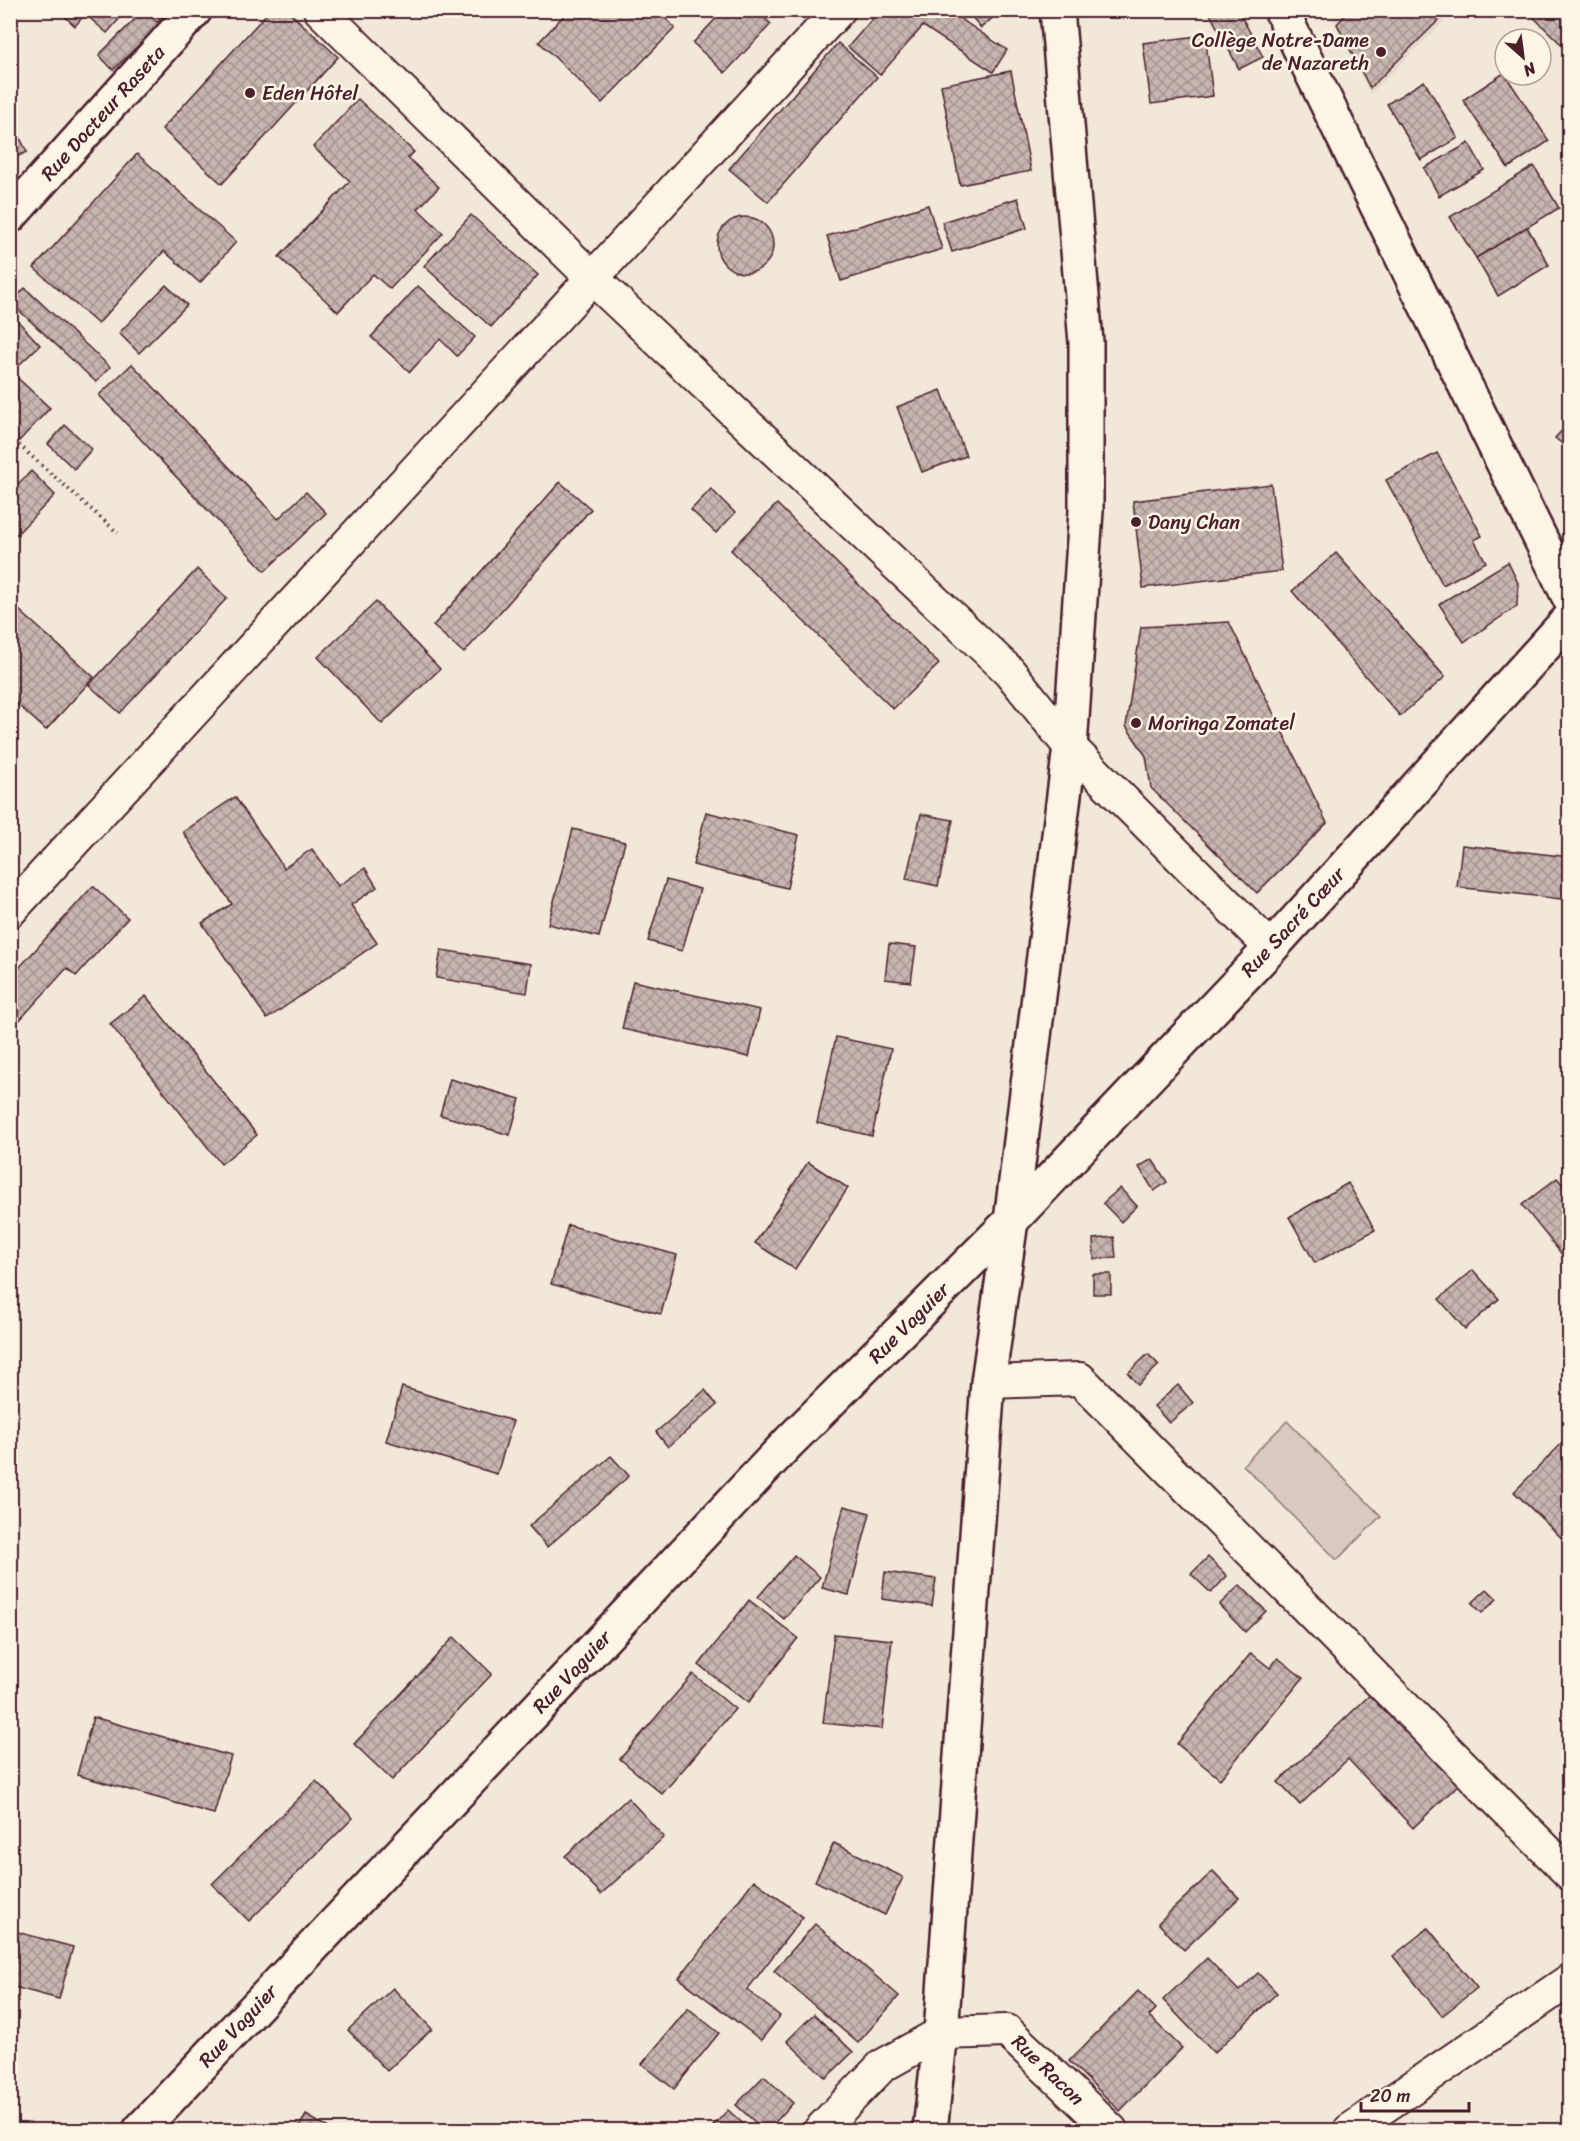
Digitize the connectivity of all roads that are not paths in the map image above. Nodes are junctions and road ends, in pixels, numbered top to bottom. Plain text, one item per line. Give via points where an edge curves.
1 (195, 10) edge
2 (320, 10) edge
3 (838, 10) edge
4 (1057, 10) edge
5 (1281, 10) edge
6 (10, 216) edge
7 (591, 277) junction
8 (1569, 599) edge
9 (1569, 618) edge
10 (1070, 747) junction
11 (10, 911) edge
12 (1271, 948) junction
13 (1011, 1221) junction
14 (988, 1382) junction
15 (1569, 1874) edge
16 (1569, 1980) edge
17 (941, 2033) junction
18 (140, 2130) edge
19 (820, 2130) edge
20 (930, 2130) edge
21 (1111, 2130) edge
22 (1350, 2130) edge

1 - 6 street, Rue Docteur Raseta
2 - 7 street
3 - 7 street
4 - 10 street via 1086,342 1086,511
5 - 8 street
7 - 10 street via 1009,671
7 - 11 street
9 - 12 street, Rue Sacré Cœur
10 - 12 street
10 - 13 street
12 - 13 street, Rue Sacré Cœur
13 - 14 street
13 - 18 street, Rue Vaguier via 789,1442
14 - 15 street via 1080,1378
14 - 17 street
16 - 22 street
17 - 19 street via 882,2066
17 - 20 street
17 - 21 street, Rue Racon via 1007,2031

